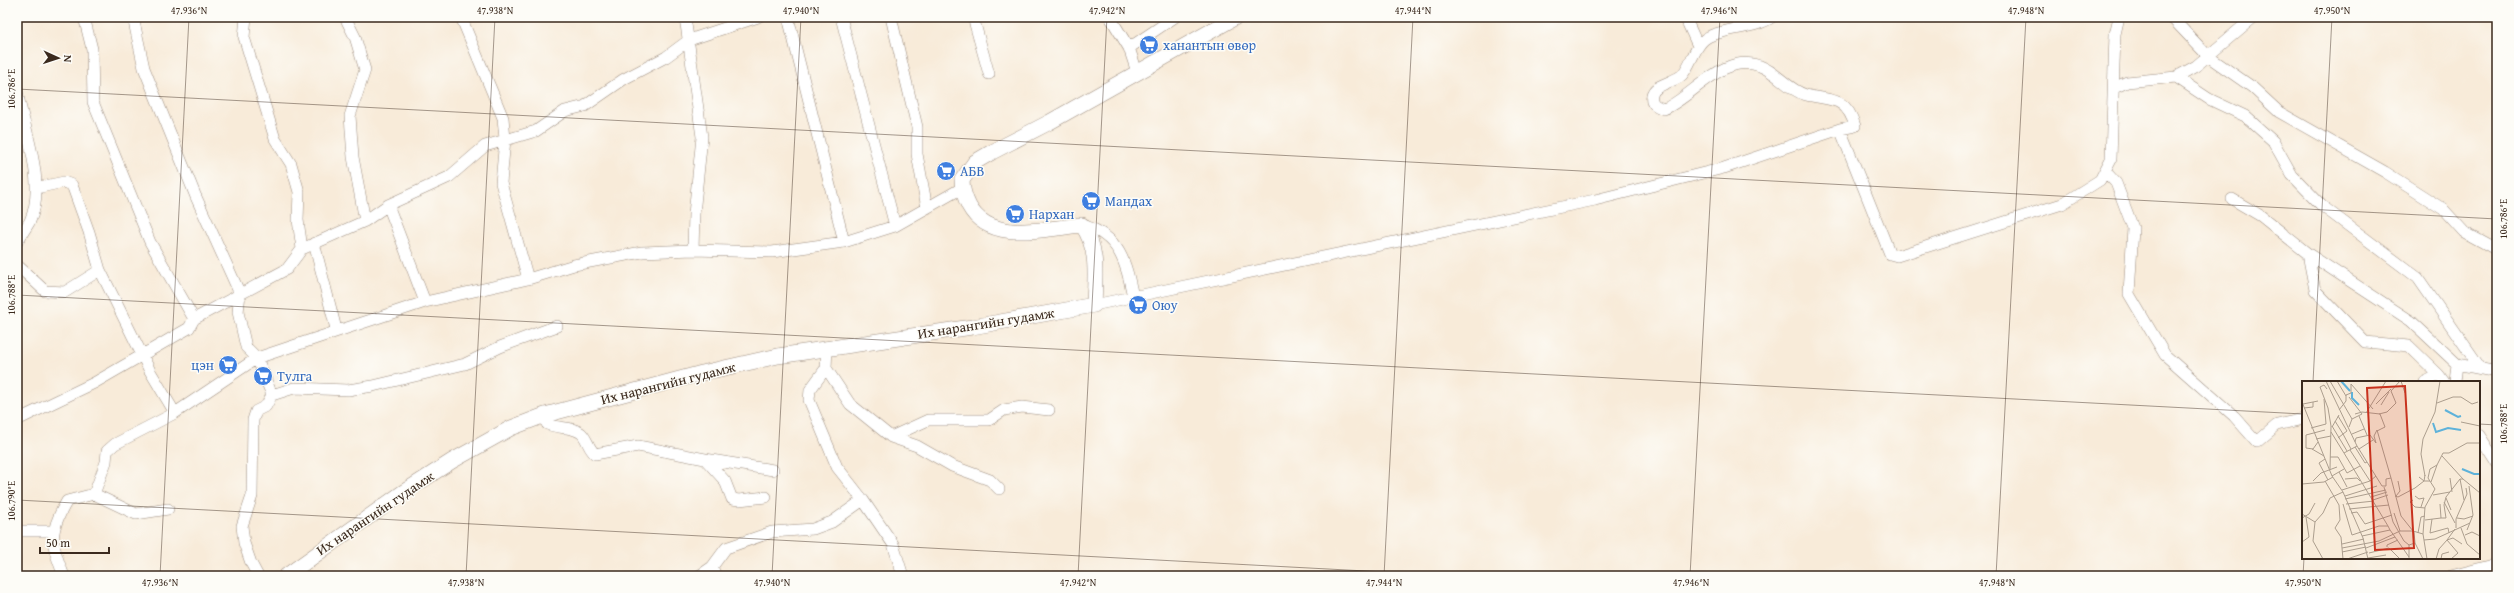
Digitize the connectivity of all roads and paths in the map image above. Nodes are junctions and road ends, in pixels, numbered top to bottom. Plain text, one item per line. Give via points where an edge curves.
1 (84, 17) edge
2 (133, 17) edge
3 (246, 17) edge
4 (345, 17) edge
5 (461, 17) edge
6 (685, 17) edge
7 (757, 17) edge
8 (788, 17) edge
9 (841, 17) edge
10 (891, 17) edge
11 (974, 17) edge
12 (1110, 17) edge
13 (1175, 17) edge
14 (1236, 17) edge
15 (1685, 17) edge
16 (1772, 17) edge
17 (2119, 17) edge
18 (2171, 17) edge
19 (2254, 17) edge
20 (689, 40) junction
21 (1698, 46) junction
22 (1129, 48) junction
23 (2209, 57) junction
24 (1137, 72) junction
25 (989, 74) dead end
26 (2176, 77) junction
27 (2114, 88) junction
28 (17, 91) edge
29 (1840, 129) junction
30 (505, 139) junction
31 (2104, 171) junction
32 (36, 188) junction
33 (962, 188) junction
34 (2232, 199) dead end
35 (388, 205) junction
36 (927, 208) junction
37 (365, 221) junction
38 (1082, 225) junction
39 (895, 226) junction
40 (17, 242) edge
41 (844, 242) junction
42 (314, 243) junction
43 (302, 249) junction
44 (693, 250) junction
45 (2497, 250) edge
46 (2308, 254) junction
47 (17, 265) edge
48 (100, 270) junction
49 (528, 279) junction
50 (240, 294) junction
51 (1133, 297) junction
52 (425, 302) junction
53 (1094, 305) junction
54 (194, 319) junction
55 (557, 326) dead end
56 (336, 329) junction
57 (827, 347) junction
58 (143, 355) junction
59 (257, 358) junction
60 (2457, 364) junction
61 (826, 368) junction
62 (2481, 369) junction
63 (2497, 372) edge
64 (2441, 378) edge
65 (2429, 381) edge
66 (2455, 381) edge
67 (272, 395) junction
68 (1049, 410) dead end
69 (175, 413) junction
70 (545, 415) junction
71 (2302, 419) edge
72 (17, 420) edge
73 (2302, 424) edge
74 (2277, 425) junction
75 (891, 437) junction
76 (2480, 437) edge
77 (705, 459) junction
78 (2497, 463) edge
79 (773, 470) dead end
80 (999, 489) dead end
81 (94, 494) junction
82 (766, 497) dead end
83 (863, 500) junction
84 (168, 509) dead end
85 (52, 531) junction
86 (17, 532) edge
87 (2497, 564) edge
88 (714, 571) edge
89 (64, 576) edge
90 (258, 576) edge
91 (286, 576) edge
92 (699, 576) edge
93 (903, 576) edge
94 (2451, 576) edge

1 - 54 street via 92,49 93,102 150,242
2 - 50 street via 144,68 196,197
3 - 43 street via 244,37 275,139 291,164 299,192 298,220
4 - 37 street via 355,37 365,70 350,116 353,156
5 - 30 street via 503,118
6 - 20 street
7 - 20 street
8 - 41 street
9 - 39 street
10 - 36 street via 917,127 917,154
11 - 25 street
12 - 22 street
13 - 22 street
14 - 24 main road
15 - 21 street
16 - 21 street via 1708,36
17 - 27 street via 2115,34
18 - 23 street
19 - 23 street
20 - 30 street via 666,57 624,79 584,106 565,111 536,131
20 - 44 street via 702,137
21 - 29 street via 1688,67 1678,79 1655,89 1652,102 1656,107 1664,110 1720,71 1732,66 1760,66 1794,90 1843,104 1850,112 1855,126
22 - 24 street
23 - 26 street
23 - 45 street via 2252,88 2279,112 2385,172 2443,209 2464,232
24 - 33 main road via 974,162 962,180
26 - 27 street via 2127,82
26 - 62 street via 2209,99 2244,116 2273,141 2292,175 2322,206 2418,278
27 - 31 street via 2111,158
28 - 32 street via 35,165
29 - 31 street via 1886,249 1890,254 1897,256 2062,204 2100,180
29 - 51 street via 1724,168 1595,200
30 - 35 street via 485,146 449,177
30 - 49 street via 501,183
31 - 74 street via 2116,183 2133,228 2129,294 2165,354 2234,416 2257,442
32 - 40 street via 30,220
32 - 48 street via 64,182 72,185
33 - 36 street
33 - 38 main road via 976,217 996,229 1012,231
34 - 46 street via 2261,216
35 - 37 street
35 - 52 street
36 - 39 street
37 - 42 street
38 - 51 street via 1098,230 1123,257
38 - 53 main road via 1090,235 1095,262
39 - 41 street
41 - 44 street via 772,252
42 - 43 street
42 - 56 street
43 - 50 street via 287,269
44 - 49 street via 642,252 574,265
46 - 60 street via 2411,321
46 - 64 street via 2315,290 2365,342 2408,346
47 - 48 street via 45,291 65,292
48 - 58 street
49 - 52 street
50 - 54 street
50 - 59 street via 238,312 246,347
51 - 53 street
52 - 56 street
53 - 57 main road, Их нарангийн гудамж via 972,327
54 - 58 street via 188,328
55 - 67 street via 465,364 373,386 348,390 294,388
56 - 59 street
57 - 61 street
57 - 70 main road, Их нарангийн гудамж via 702,373
58 - 69 street
58 - 72 street via 94,383
59 - 67 street
59 - 69 street
60 - 62 street
60 - 66 street
61 - 75 street via 850,404
61 - 83 street via 810,390 809,400 837,467
62 - 63 street
64 - 65 street
67 - 90 street via 266,406 256,411 253,420 252,496 242,526 244,543
68 - 75 street via 1022,407 1004,410 989,420 928,420
69 - 81 street via 115,444 107,451 106,462
70 - 77 street via 547,424 554,428 576,430 582,434 595,454 638,446
70 - 91 main road, Их нарангийн гудамж via 511,428 452,461 402,493
71 - 74 street
73 - 74 street
75 - 80 street via 917,446 952,466 990,480
76 - 78 street
77 - 79 street
77 - 82 street via 725,481 732,499
81 - 84 street via 136,514
81 - 85 street via 67,502
83 - 88 street via 832,522 813,529 772,532 726,548
83 - 93 street via 892,544
85 - 86 street
85 - 89 street via 56,556
87 - 94 street
88 - 92 street

